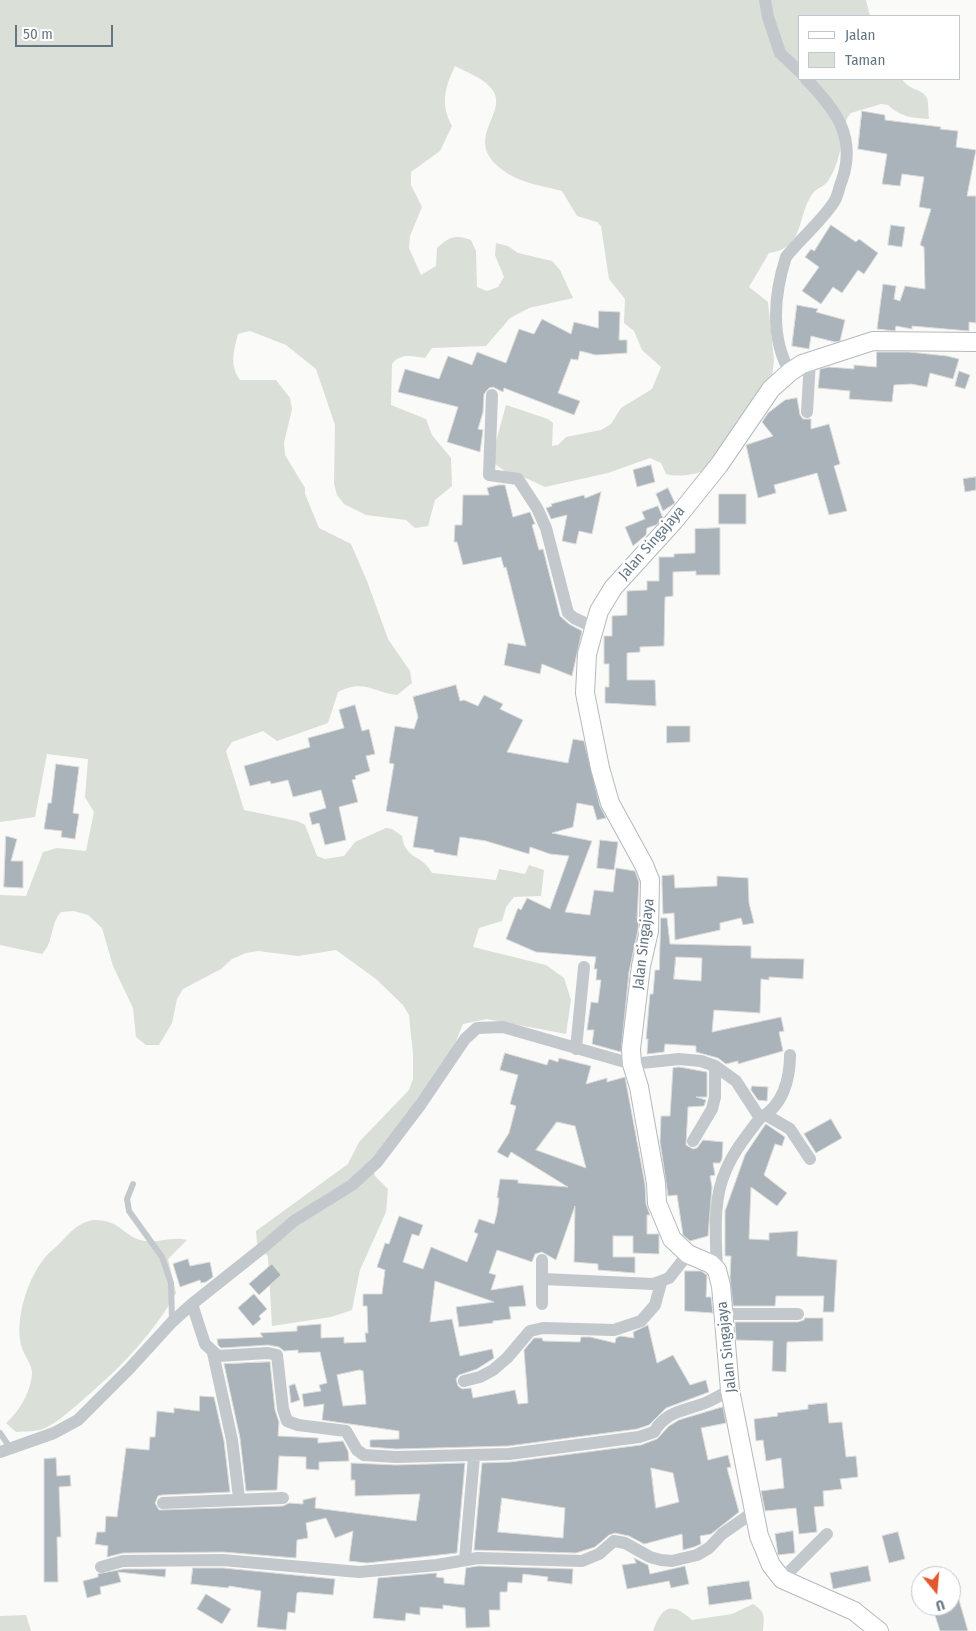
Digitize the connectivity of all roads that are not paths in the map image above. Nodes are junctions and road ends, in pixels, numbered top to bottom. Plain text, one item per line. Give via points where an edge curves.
1 (766, 0) edge
2 (798, 70) edge
3 (807, 80) edge
4 (976, 342) edge
5 (810, 361) junction
6 (790, 372) junction
7 (492, 395) dead end
8 (807, 412) dead end
9 (595, 628) junction
10 (584, 967) dead end
11 (576, 1049) junction
12 (790, 1055) dead end
13 (632, 1064) junction
14 (715, 1066) junction
15 (763, 1117) junction
16 (693, 1142) dead end
17 (810, 1160) dead end
18 (133, 1184) dead end
19 (688, 1254) junction
20 (542, 1260) dead end
21 (717, 1270) junction
22 (542, 1279) junction
23 (662, 1283) junction
24 (192, 1304) junction
25 (542, 1304) dead end
26 (724, 1314) junction
27 (798, 1314) dead end
28 (172, 1322) junction
29 (213, 1353) junction
30 (464, 1381) dead end
31 (730, 1390) junction
32 (0, 1433) edge
33 (6, 1450) edge
34 (474, 1456) junction
35 (239, 1498) junction
36 (283, 1498) dead end
37 (163, 1503) dead end
38 (755, 1511) junction
39 (826, 1534) dead end
40 (465, 1559) junction
41 (101, 1567) dead end
42 (782, 1579) junction
43 (879, 1631) edge

1 - 2 street via 780,53
3 - 6 street via 835,113 848,149 835,200 791,251 782,269 776,336 781,357
4 - 5 street, Jalan Singajaya via 874,341
5 - 6 street, Jalan Singajaya
5 - 8 street
6 - 9 street, Jalan Singajaya via 771,389 674,521 613,588
7 - 9 street via 489,475 515,478 525,487 546,528 568,613
9 - 13 street, Jalan Singajaya via 585,668 585,693 591,723 610,803 650,880 649,931 633,1028
10 - 11 street
11 - 13 street
11 - 24 street via 503,1028 472,1030 377,1162 352,1185 294,1220
12 - 15 street via 790,1074 785,1091
13 - 14 street via 691,1059
13 - 19 street, Jalan Singajaya via 639,1087 657,1203 672,1239
14 - 15 street via 736,1081
14 - 16 street via 712,1109
15 - 17 street via 790,1129
15 - 21 street via 741,1143 720,1189
18 - 28 lane via 126,1199 129,1211 162,1257 171,1283
19 - 21 street, Jalan Singajaya via 712,1264
19 - 23 street
20 - 22 street
21 - 26 street, Jalan Singajaya
22 - 23 street
22 - 25 street
23 - 30 street via 655,1305 641,1322 614,1330 542,1328 530,1332 493,1370
24 - 28 street
24 - 29 street via 205,1344
26 - 27 street
26 - 31 street, Jalan Singajaya
28 - 33 street via 78,1420 54,1433
29 - 34 street via 218,1356 277,1355 287,1421 346,1431 357,1450 364,1455
29 - 35 street via 232,1440
31 - 34 street via 705,1403 669,1414 654,1432 646,1436
31 - 38 street, Jalan Singajaya
32 - 33 lane
34 - 40 street
35 - 36 street
35 - 37 street
38 - 40 street via 722,1534 709,1548 697,1555 672,1560 650,1557 625,1543 614,1541 600,1554 582,1561
38 - 42 street, Jalan Singajaya via 758,1536 771,1565
39 - 42 street
40 - 41 street via 437,1565 359,1572 223,1560 124,1561
42 - 43 street via 854,1611

